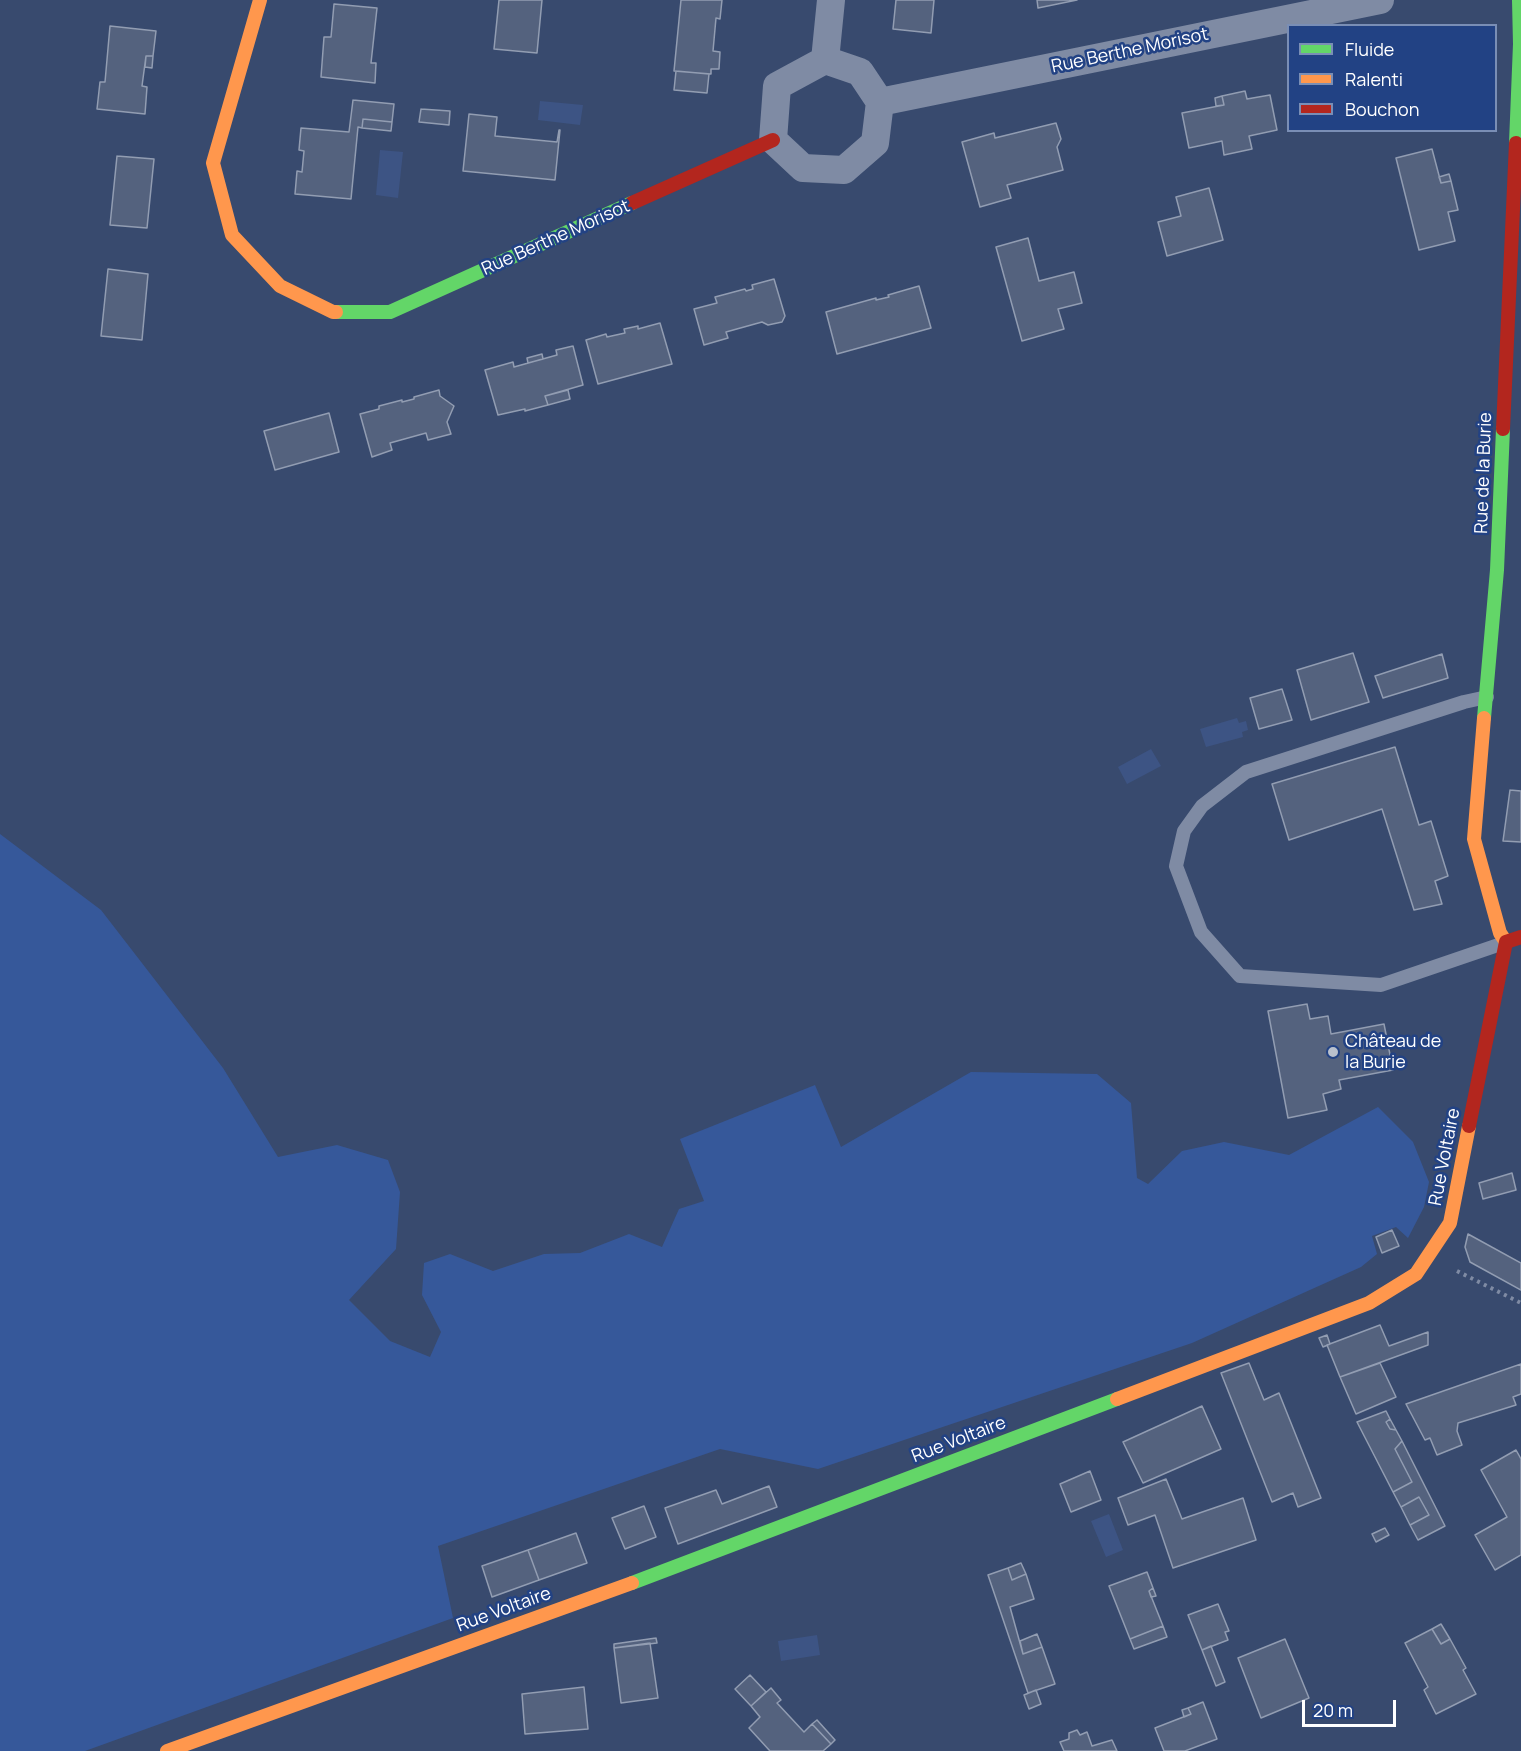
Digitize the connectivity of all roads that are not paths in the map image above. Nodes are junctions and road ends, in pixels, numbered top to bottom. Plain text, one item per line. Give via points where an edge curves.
1 (260, 0) edge
2 (831, 0) edge
3 (1380, 0) edge
4 (1519, 0) edge
5 (825, 60) junction
6 (880, 102) junction
7 (773, 140) junction
8 (1487, 697) junction
9 (1521, 937) edge
10 (1506, 942) junction
11 (167, 1751) edge

1 - 7 street, Rue Berthe Morisot via 213,163 232,235 280,286 333,312 390,312
2 - 5 street
3 - 6 street, Rue Berthe Morisot
4 - 8 street, Rue de la Burie via 1520,56 1497,570
5 - 6 street via 860,72
5 - 7 street via 777,86
6 - 7 street via 874,143 844,170 803,168
8 - 10 street, Rue de la Burie via 1474,839 1500,933
8 - 10 lane via 1246,772 1202,806 1184,831 1176,866 1201,932 1240,976 1381,985
9 - 10 street
10 - 11 street, Rue Voltaire via 1450,1223 1416,1274 1369,1302 672,1569

